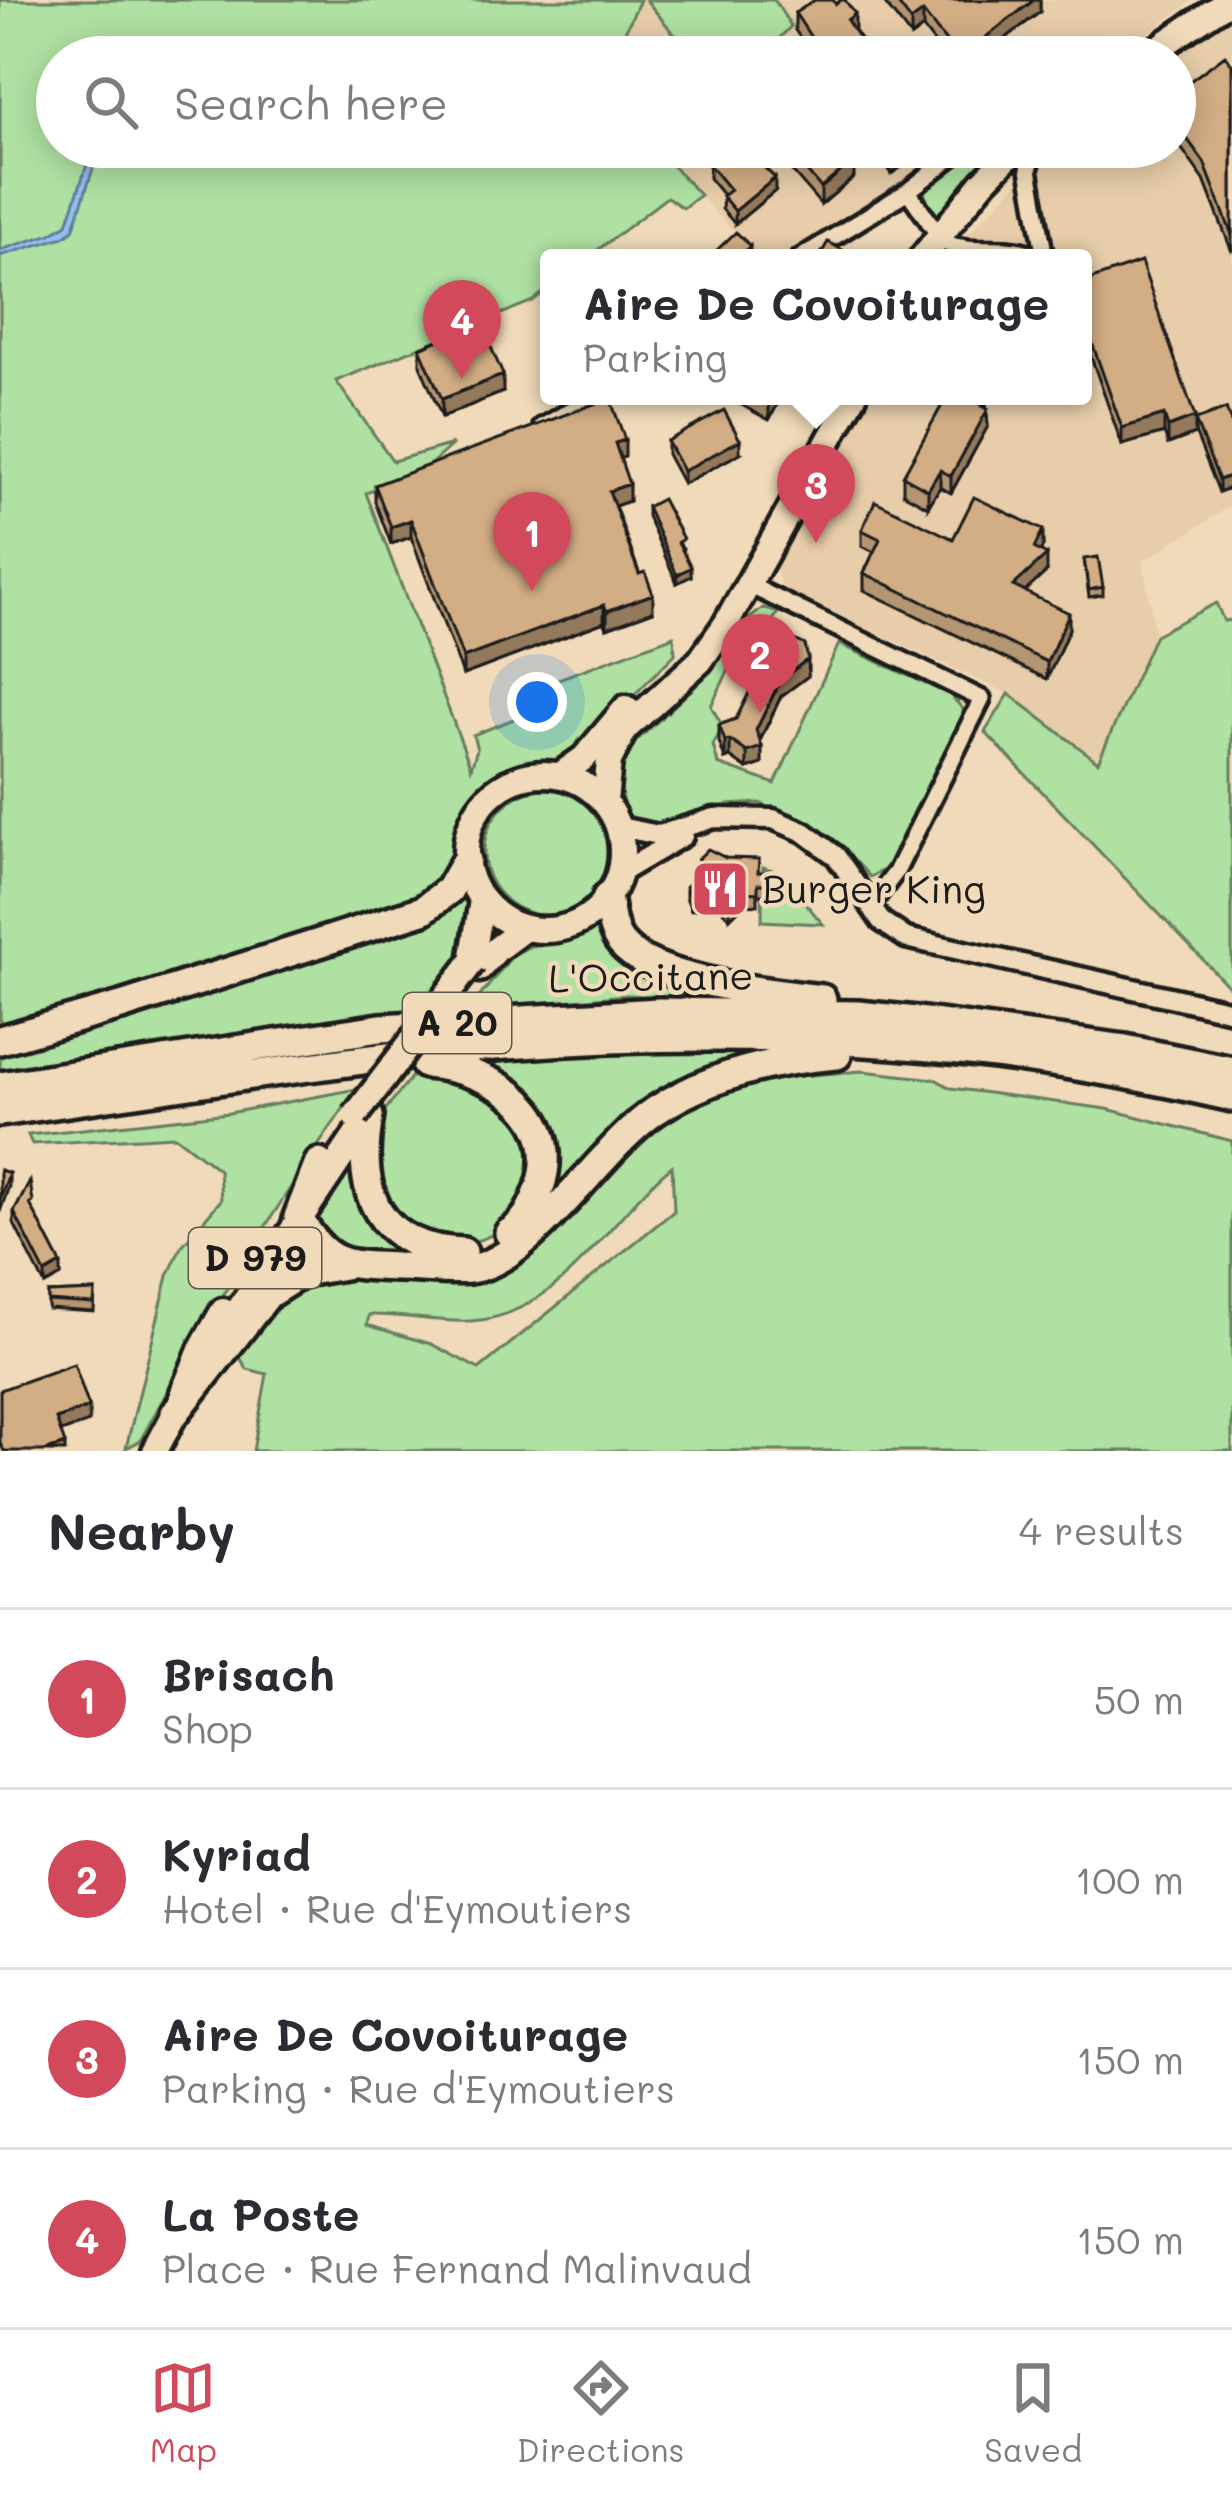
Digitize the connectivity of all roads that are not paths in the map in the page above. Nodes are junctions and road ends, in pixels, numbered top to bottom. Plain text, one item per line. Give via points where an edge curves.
1 (1207, 0) edge
2 (1230, 0) edge
3 (1156, 36) edge
4 (1176, 36) edge
5 (938, 168) edge
6 (1001, 168) edge
7 (1015, 168) edge
8 (1029, 168) edge
9 (908, 191) junction
10 (942, 246) edge
11 (815, 249) edge
12 (1041, 249) edge
13 (580, 405) edge
14 (833, 405) edge
15 (849, 405) edge
16 (542, 427) edge
17 (751, 586) junction
18 (560, 775) junction
19 (605, 802) junction
20 (714, 818) junction
21 (619, 827) junction
22 (466, 860) junction
23 (614, 885) junction
24 (482, 900) junction
25 (870, 906) junction
26 (524, 928) junction
27 (476, 966) junction
28 (1232, 1011) edge
29 (917, 1021) junction
30 (0, 1040) edge
31 (934, 1048) junction
32 (361, 1062) junction
33 (1232, 1071) edge
34 (0, 1086) edge
35 (1232, 1096) edge
36 (0, 1112) edge
37 (362, 1116) junction
38 (320, 1163) junction
39 (298, 1217) junction
40 (344, 1265) junction
41 (175, 1413) junction
42 (155, 1451) edge

1 - 3 main road
2 - 4 main road
5 - 9 street
6 - 10 main road
7 - 10 main road
8 - 12 street
9 - 10 street
9 - 11 street
13 - 16 street
14 - 18 main road via 697,642
15 - 17 main road
17 - 19 main road via 700,661 625,729 609,761
17 - 25 street via 982,699 896,872
18 - 19 main road
18 - 22 main road via 524,777 491,794 472,825
19 - 21 main road
20 - 21 street via 659,835
20 - 23 street
20 - 25 street via 773,820 804,832 836,856
21 - 23 main road
22 - 24 main road
22 - 30 highway via 423,910
23 - 26 main road via 571,926
23 - 29 highway via 619,941 645,961 710,983 899,1008
24 - 26 main road
24 - 27 main road, D 979
25 - 28 street via 906,938
26 - 27 main road, D 979
27 - 37 main road, D 979, bridge
29 - 33 highway, L'Occitane / A 20
29 - 34 highway, L'Occitane / A 20 via 659,1012 380,1028
31 - 32 highway, L'Occitane / A 20 via 644,1038
31 - 35 highway, L'Occitane / A 20
31 - 40 highway via 801,1058 701,1085 611,1146 530,1238 473,1269
32 - 36 highway, L'Occitane / A 20
32 - 37 highway via 472,1071 511,1091 543,1144 544,1173 522,1225 468,1252 415,1245 377,1212 366,1181
37 - 38 main road, D 979
37 - 39 main road, D 979
38 - 39 highway
38 - 41 main road, D 979 via 221,1315
39 - 40 highway
39 - 41 main road, D 979
40 - 41 highway via 303,1272 268,1294
41 - 42 main road, D 979

